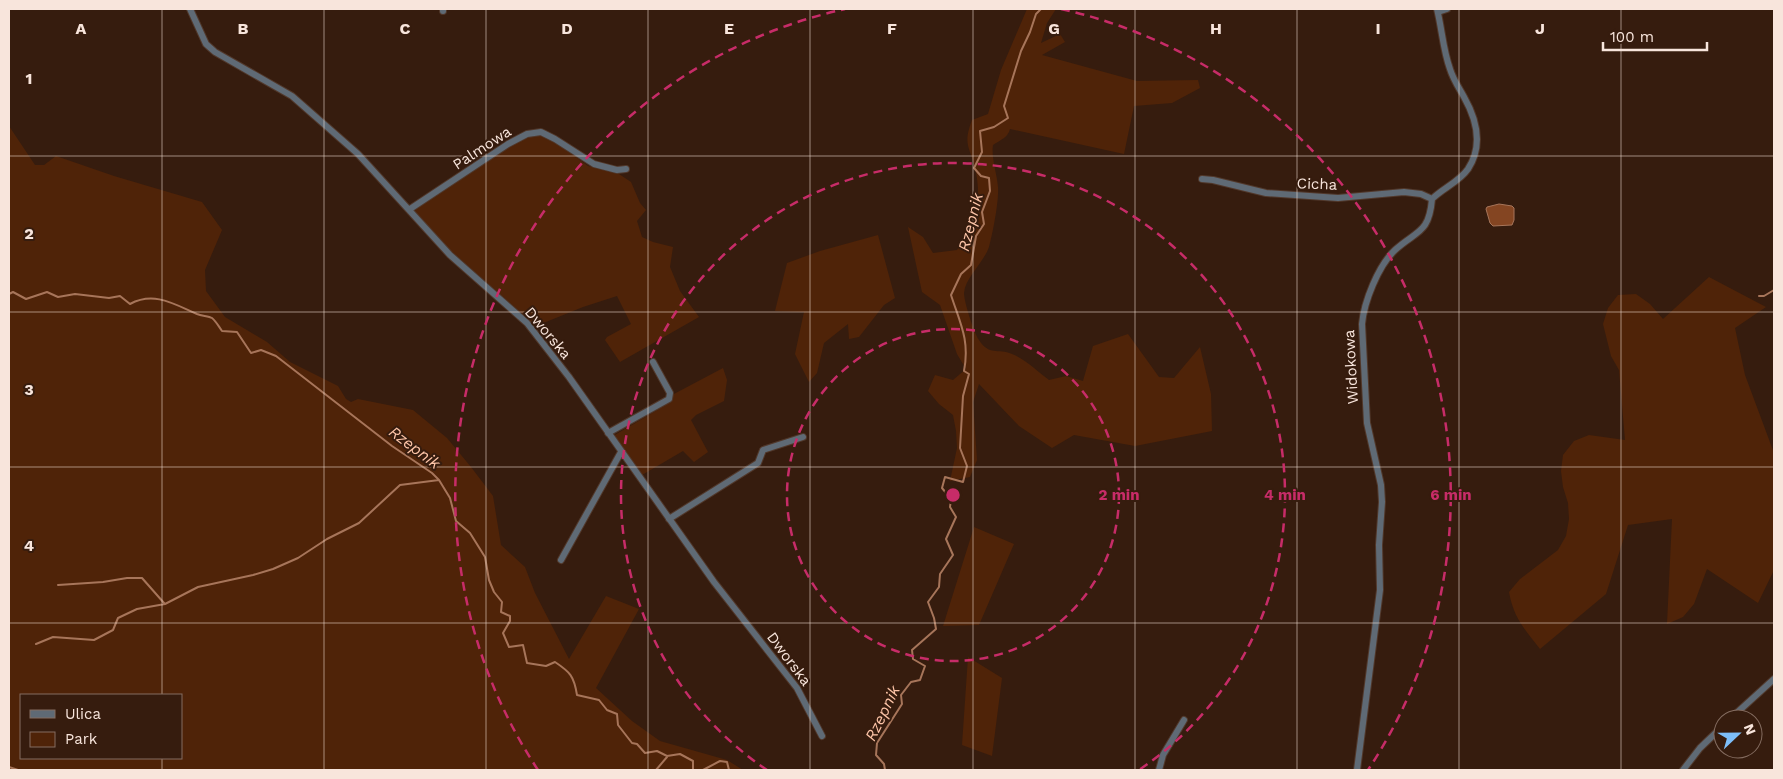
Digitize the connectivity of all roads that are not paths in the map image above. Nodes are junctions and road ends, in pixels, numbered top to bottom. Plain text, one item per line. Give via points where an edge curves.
1 (190, 9) edge
2 (1446, 9) edge
3 (1438, 10) edge
4 (626, 169) dead end
5 (1202, 179) dead end
6 (1432, 199) junction
7 (410, 209) junction
8 (653, 362) dead end
9 (608, 433) junction
10 (803, 437) dead end
11 (621, 452) junction
12 (668, 519) junction
13 (561, 560) dead end
14 (1774, 679) edge
15 (1741, 709) edge
16 (1184, 720) dead end
17 (822, 736) dead end
18 (1713, 736) edge
19 (1159, 770) edge
20 (1357, 770) edge
21 (1683, 770) edge

1 - 7 street, Dworska via 206,44 292,96 358,154
2 - 3 street
3 - 6 street via 1449,68 1473,116 1478,142 1467,170
4 - 7 street, Palmowa via 594,164 541,132 527,134
5 - 6 street, Cicha via 1274,194 1338,198 1404,192
6 - 20 street, Widokowa via 1426,225 1385,262 1363,312 1367,422 1382,502 1380,590
7 - 9 street, Dworska via 450,255 526,323
8 - 9 street via 670,393 669,399
9 - 11 street, Dworska
10 - 12 street via 763,450 758,463
11 - 12 street, Dworska
11 - 13 street
12 - 17 street, Dworska via 797,688
14 - 15 street
16 - 19 street via 1163,755
18 - 21 street

